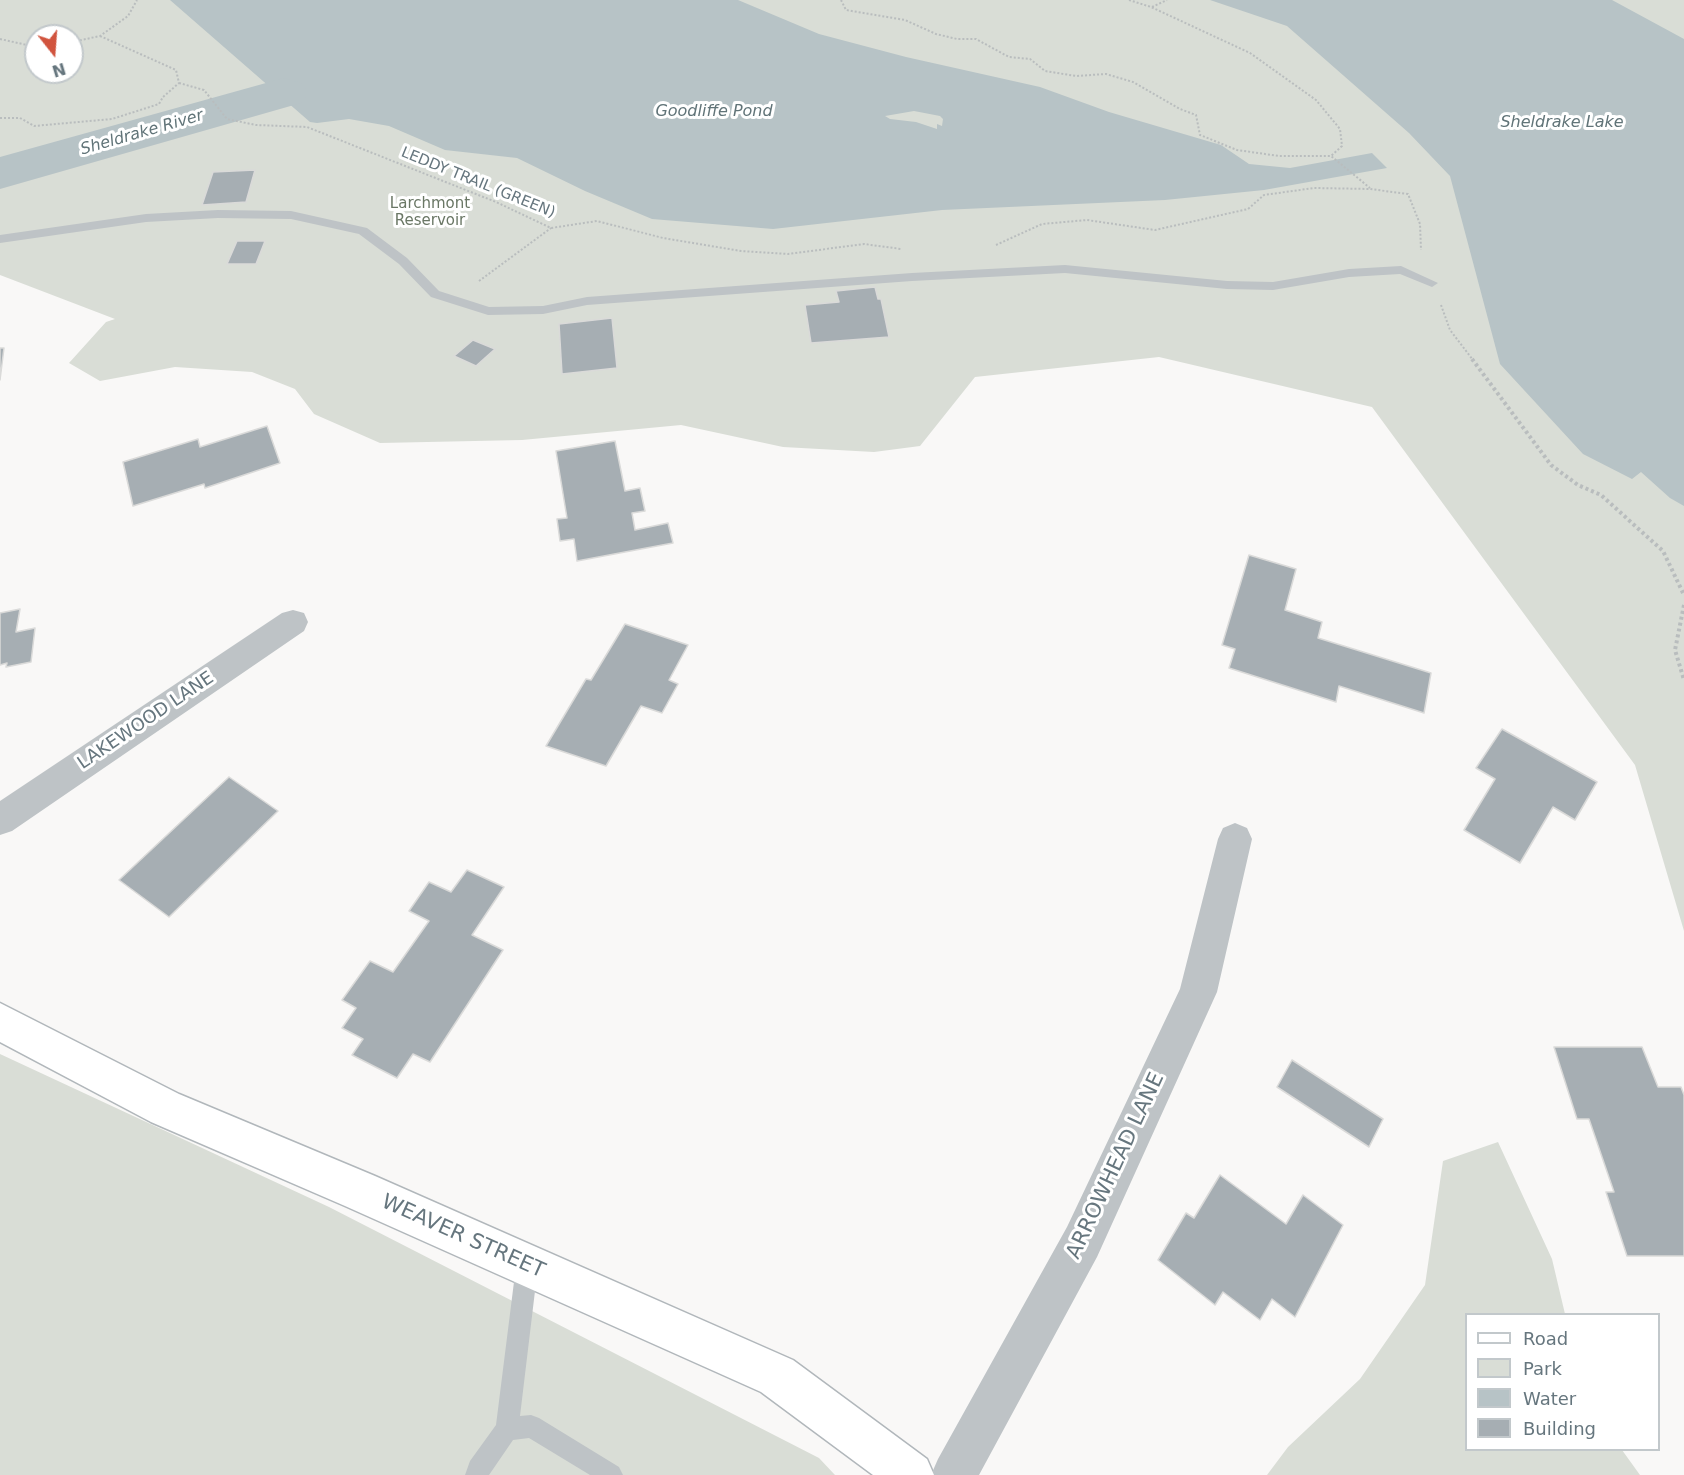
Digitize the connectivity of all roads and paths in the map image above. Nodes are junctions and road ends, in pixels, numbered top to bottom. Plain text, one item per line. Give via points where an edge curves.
1 (136, 0) edge
2 (841, 0) edge
3 (1129, 0) edge
4 (1167, 0) edge
5 (1151, 7) junction
6 (100, 36) junction
7 (0, 39) edge
8 (84, 39) edge
9 (24, 44) edge
10 (179, 84) junction
11 (0, 118) edge
12 (1331, 156) junction
13 (1370, 189) junction
14 (551, 228) junction
15 (0, 239) edge
16 (993, 246) dead end
17 (910, 250) dead end
18 (1432, 283) junction
19 (454, 300) junction
20 (1684, 595) edge
21 (1684, 605) edge
22 (293, 622) dead end
23 (1684, 680) edge
24 (0, 820) edge
25 (1235, 839) dead end
26 (0, 1022) edge
27 (527, 1265) junction
28 (507, 1429) junction
29 (477, 1475) edge
30 (611, 1475) edge
31 (911, 1475) edge
32 (954, 1475) edge

1 - 6 path via 128,16
2 - 12 path via 846,10 905,20 957,39 976,39 1009,57 1030,59 1045,71 1076,76 1106,74 1133,82 1196,115 1200,135 1237,150 1279,156
3 - 5 path
4 - 5 path
5 - 12 path via 1250,53 1316,100 1340,129 1342,146
6 - 8 path
6 - 10 path via 176,70
7 - 9 path
10 - 11 path via 159,104 112,119 34,126 20,118
10 - 14 path, LEDDY TRAIL (GREEN) via 204,90 227,118 256,125 307,127
12 - 13 path
13 - 16 path via 1314,188 1264,195 1248,209 1155,230 1087,220 1042,224
13 - 18 path via 1408,194
14 - 17 path, LEDDY TRAIL (GREEN) via 597,221 663,238 788,254 864,244
14 - 19 path
15 - 19 lane via 146,218 291,215 363,231 403,261 435,294
18 - 19 lane via 1401,270 1349,273 1273,286 1065,269 587,301 543,310 488,311
18 - 20 path via 1450,330 1551,465 1578,485 1601,495 1663,552
21 - 23 path via 1675,650
22 - 24 street, LAKEWOOD LANE
25 - 32 street, ARROWHEAD LANE via 1198,992 1082,1242
26 - 27 main road, WEAVER STREET via 165,1108
27 - 28 lane
27 - 31 main road, WEAVER STREET via 777,1376
28 - 29 lane
28 - 30 lane via 531,1426

